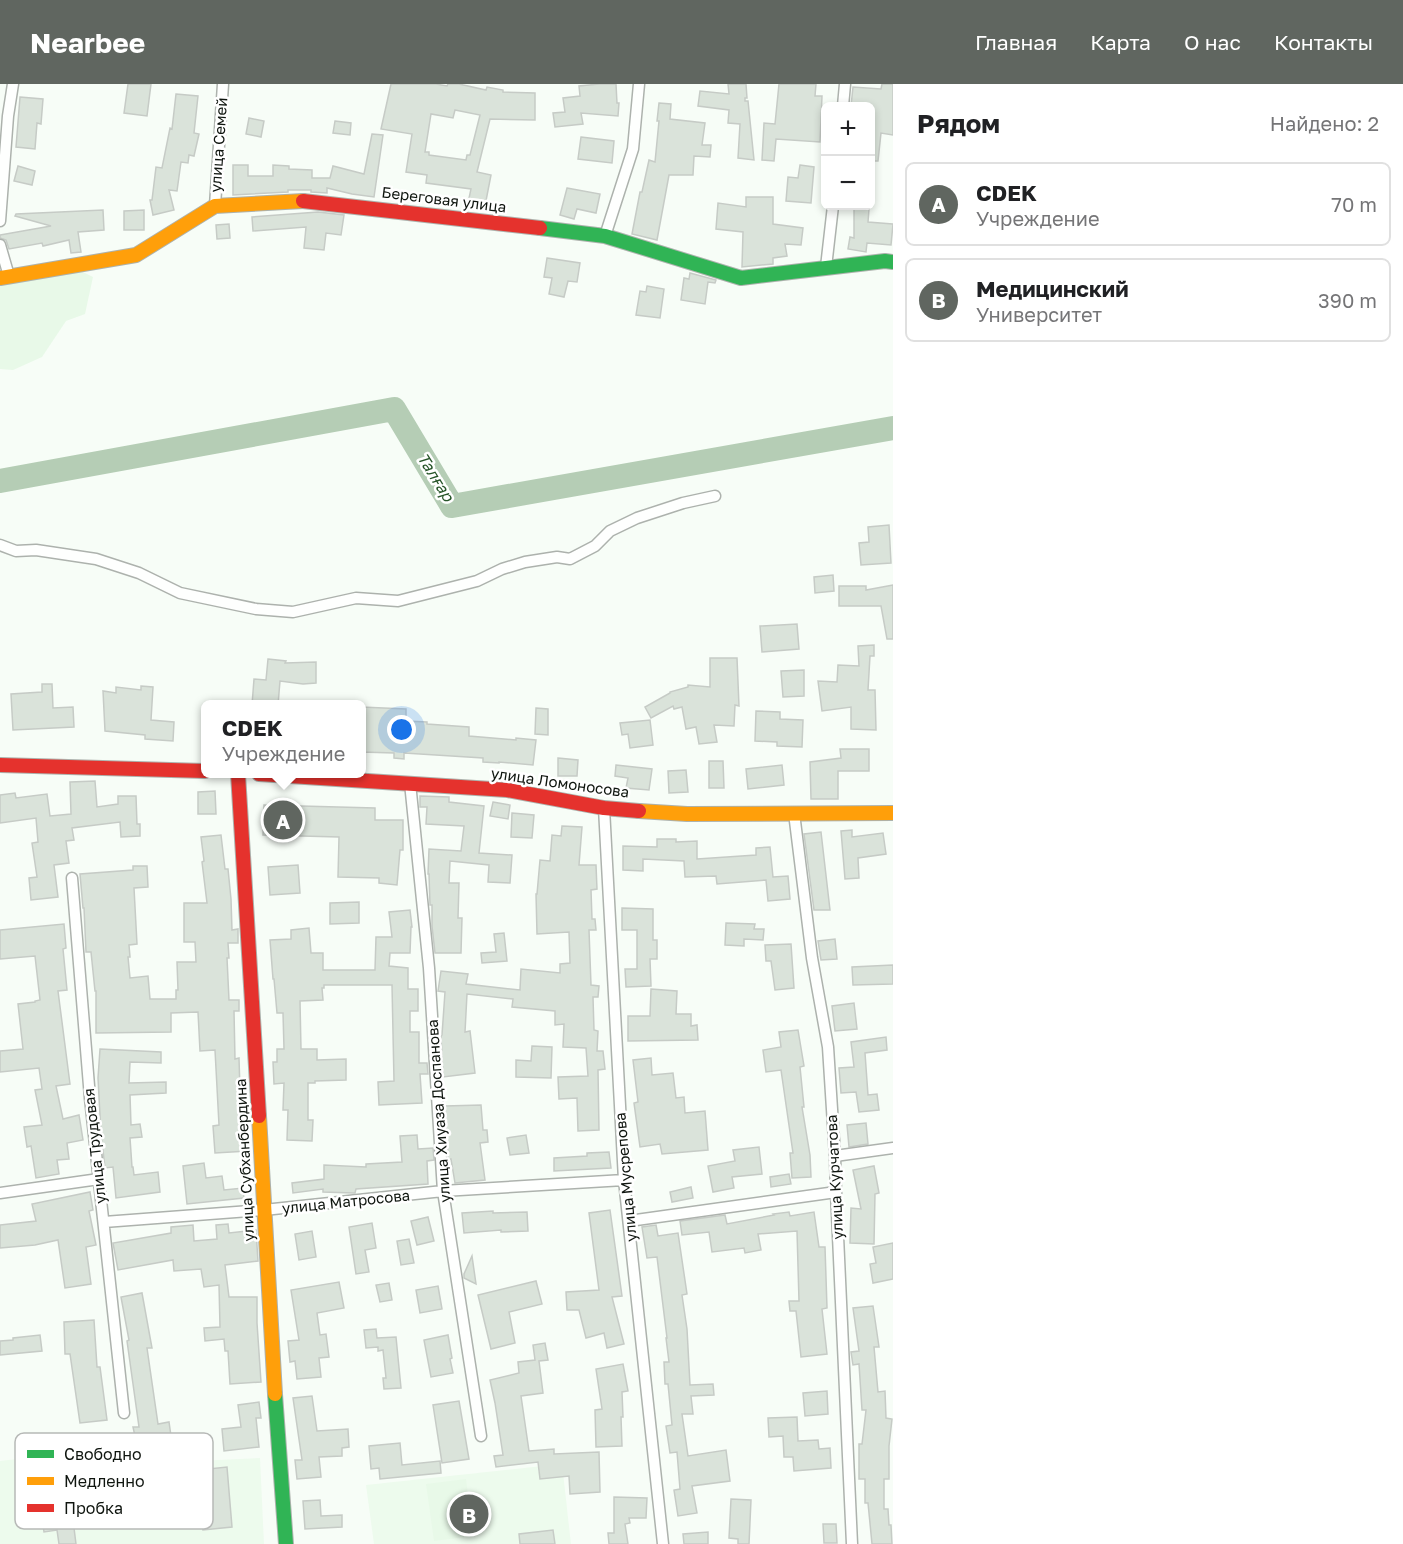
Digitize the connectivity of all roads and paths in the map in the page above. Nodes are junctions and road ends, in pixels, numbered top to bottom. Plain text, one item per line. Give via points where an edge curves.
1 (13, 84) edge
2 (223, 84) edge
3 (639, 84) edge
4 (845, 84) edge
5 (843, 102) edge
6 (3, 150) edge
7 (214, 206) junction
8 (832, 210) edge
9 (0, 221) edge
10 (605, 236) junction
11 (0, 245) edge
12 (893, 262) edge
13 (826, 267) junction
14 (5, 277) edge
15 (715, 496) dead end
16 (0, 545) edge
17 (0, 765) edge
18 (201, 771) edge
19 (238, 778) edge
20 (326, 778) edge
21 (410, 783) junction
22 (604, 808) junction
23 (794, 813) junction
24 (893, 813) edge
25 (72, 878) dead end
26 (893, 1148) edge
27 (836, 1156) junction
28 (99, 1179) junction
29 (624, 1180) junction
30 (443, 1191) junction
31 (836, 1192) junction
32 (0, 1193) edge
33 (264, 1210) junction
34 (629, 1221) junction
35 (104, 1222) junction
36 (124, 1413) dead end
37 (481, 1436) dead end
38 (286, 1544) edge
39 (663, 1544) edge
40 (852, 1544) edge

1 - 6 street
2 - 7 street, улица Семей
3 - 10 street via 633,149
4 - 5 street
6 - 9 street
7 - 10 street, Береговая улица via 308,201
7 - 14 street, Береговая улица via 136,255
8 - 13 street
10 - 13 street, Береговая улица via 741,278
11 - 14 street
12 - 13 street, Береговая улица
15 - 16 street via 637,518 610,531 595,546 570,559 525,562 477,581 398,601 356,598 293,612 256,609 180,593 139,573 96,559 16,551
17 - 18 street
19 - 33 street, улица Субханбердина
20 - 21 street, улица Ломоносова
21 - 22 street, улица Ломоносова via 507,790
21 - 30 street, улица Хиуаза Доспанова via 429,968
22 - 23 street, улица Ломоносова via 687,814
22 - 29 street, улица Мусрепова
23 - 24 street, улица Ломоносова
23 - 27 street, улица Курчатова via 812,958 828,1047
25 - 28 street, улица Трудовая
26 - 27 street
27 - 31 street, улица Курчатова
28 - 32 street
28 - 35 street, улица Трудовая
29 - 30 street, улица Матросова
29 - 34 street, улица Мусрепова
30 - 33 street, улица Матросова
30 - 37 street, улица Хиуаза Доспанова
31 - 34 street
31 - 40 street, улица Курчатова
33 - 35 street, улица Матросова
33 - 38 street, улица Субханбердина
34 - 39 street, улица Мусрепова
35 - 36 street, улица Трудовая

